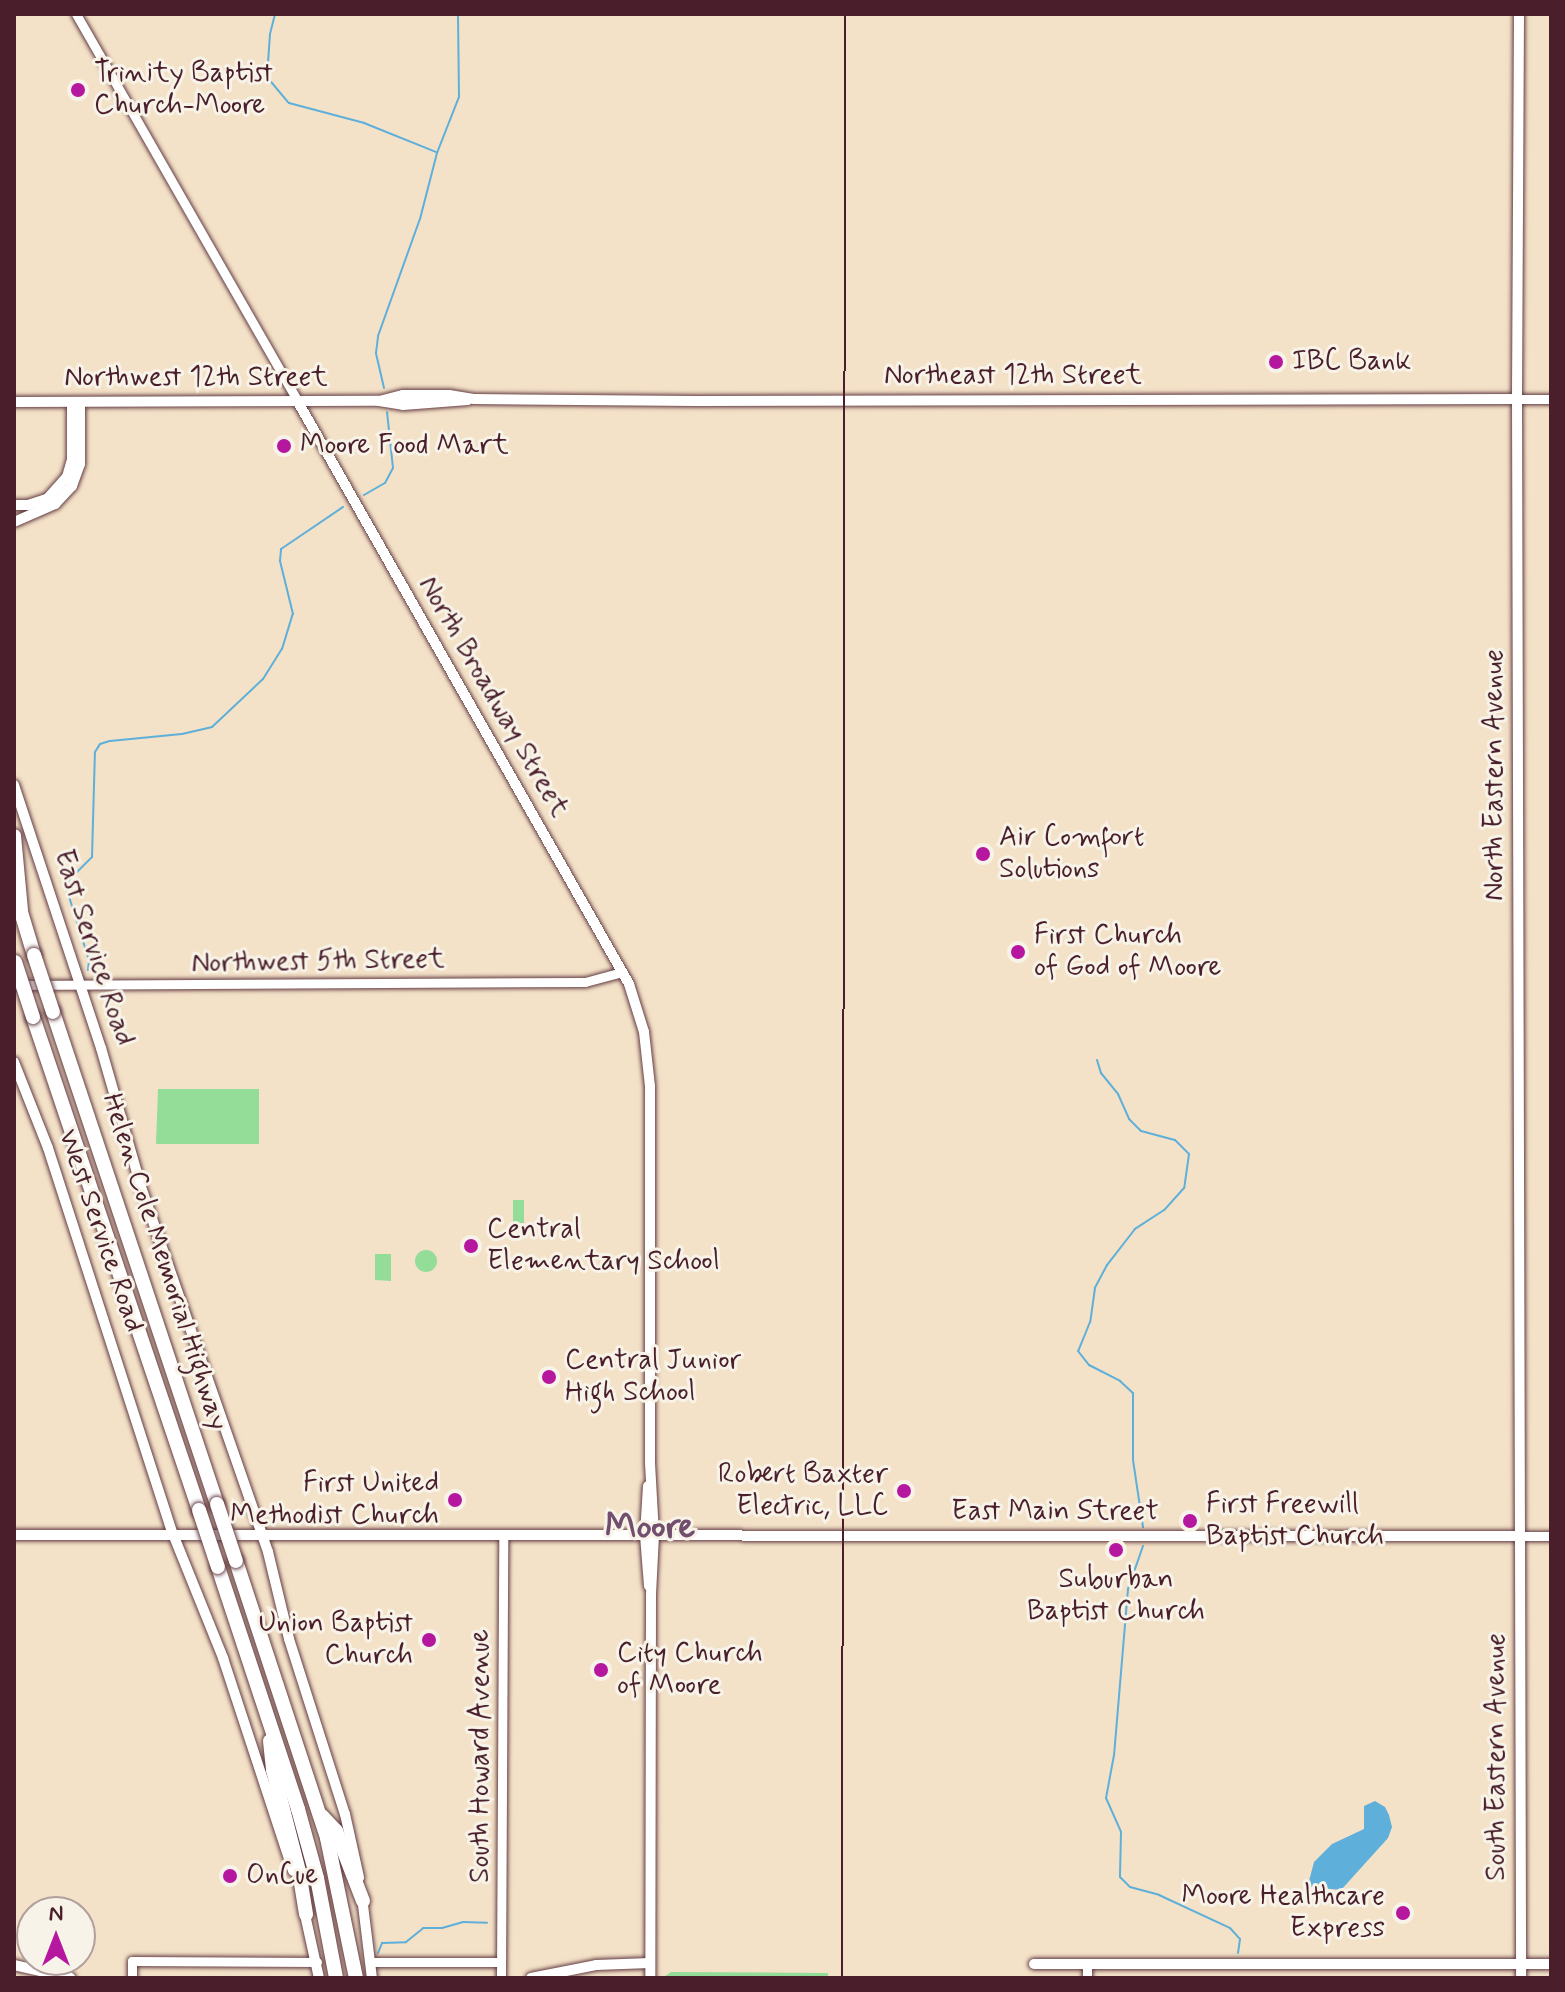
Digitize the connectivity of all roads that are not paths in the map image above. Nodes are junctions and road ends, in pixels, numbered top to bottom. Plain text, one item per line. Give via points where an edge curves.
1 (76, 14) edge
2 (1519, 14) edge
3 (1517, 399) junction
4 (1551, 399) edge
5 (379, 401) joint
6 (14, 402) edge
7 (76, 402) junction
8 (298, 402) junction
9 (14, 505) edge
10 (14, 522) edge
11 (14, 785) edge
12 (14, 836) edge
13 (14, 885) edge
14 (21, 910) junction
15 (15, 960) edge
16 (622, 972) junction
17 (14, 985) edge
18 (81, 986) junction
19 (14, 1062) edge
20 (173, 1534) junction
21 (14, 1535) edge
22 (262, 1535) junction
23 (503, 1535) junction
24 (650, 1535) junction
25 (1520, 1536) junction
26 (1551, 1536) edge
27 (267, 1713) junction
28 (320, 1813) junction
29 (363, 1901) junction
30 (306, 1914) junction
31 (317, 1962) junction
32 (371, 1962) junction
33 (501, 1962) junction
34 (650, 1963) junction
35 (1034, 1964) dead end
36 (1521, 1964) junction
37 (1551, 1964) edge
38 (14, 1965) edge
39 (1087, 1965) junction
40 (71, 1978) edge
41 (132, 1978) edge
42 (319, 1978) edge
43 (336, 1978) edge
44 (356, 1978) edge
45 (372, 1978) edge
46 (501, 1978) edge
47 (531, 1978) edge
48 (650, 1978) edge
49 (1087, 1978) edge
50 (1521, 1978) edge

1 - 8 street, North Broadway Street
2 - 3 main road, North Eastern Avenue
3 - 4 street, Northeast 12th Street
3 - 5 main road, Northeast 12th Street via 474,399 403,405
3 - 25 main road, North Eastern Avenue
5 - 8 main road, Northwest 12th Street
6 - 7 main road, Northwest 12th Street
7 - 8 main road, Northwest 12th Street
7 - 9 main road via 67,477 47,499
7 - 10 main road via 80,464 72,486 55,504
8 - 16 main road, North Broadway Street
11 - 18 main road, East Service Road
12 - 14 highway
13 - 14 highway, Helen Cole Memorial Highway
14 - 28 highway, Helen Cole Memorial Highway, bridge
15 - 27 highway, Helen Cole Memorial Highway, bridge
16 - 18 street, Northwest 5th Street via 585,982
16 - 24 main road, North Broadway Street via 638,1008 650,1069
17 - 18 street, Northwest 5th Street
18 - 22 main road, East Service Road via 141,1187
19 - 20 main road, West Service Road via 48,1148
20 - 21 main road, East Main Street
20 - 22 main road, East Main Street
20 - 30 main road, West Service Road via 223,1658
22 - 23 main road, East Main Street
22 - 29 main road, East Service Road via 345,1814
23 - 24 main road, East Main Street
23 - 33 street, South Howard Avenue
24 - 25 main road, East Main Street
24 - 34 main road, North Broadway Street
25 - 26 street, East Main Street
25 - 36 main road, South Eastern Avenue
27 - 30 highway via 273,1770
27 - 43 highway, Helen Cole Memorial Highway via 317,1878
28 - 29 highway via 336,1831
28 - 44 highway, Helen Cole Memorial Highway
29 - 32 main road, East Service Road
30 - 31 main road, West Service Road
31 - 41 street via 132,1961
31 - 42 main road, West Service Road
32 - 33 street
32 - 45 main road, East Service Road
33 - 46 street, South Howard Avenue
34 - 47 main road via 593,1965
34 - 48 main road, North Broadway Street
35 - 39 main road
36 - 37 main road
36 - 39 main road
36 - 50 main road, South Eastern Avenue
38 - 40 main road
39 - 49 street

